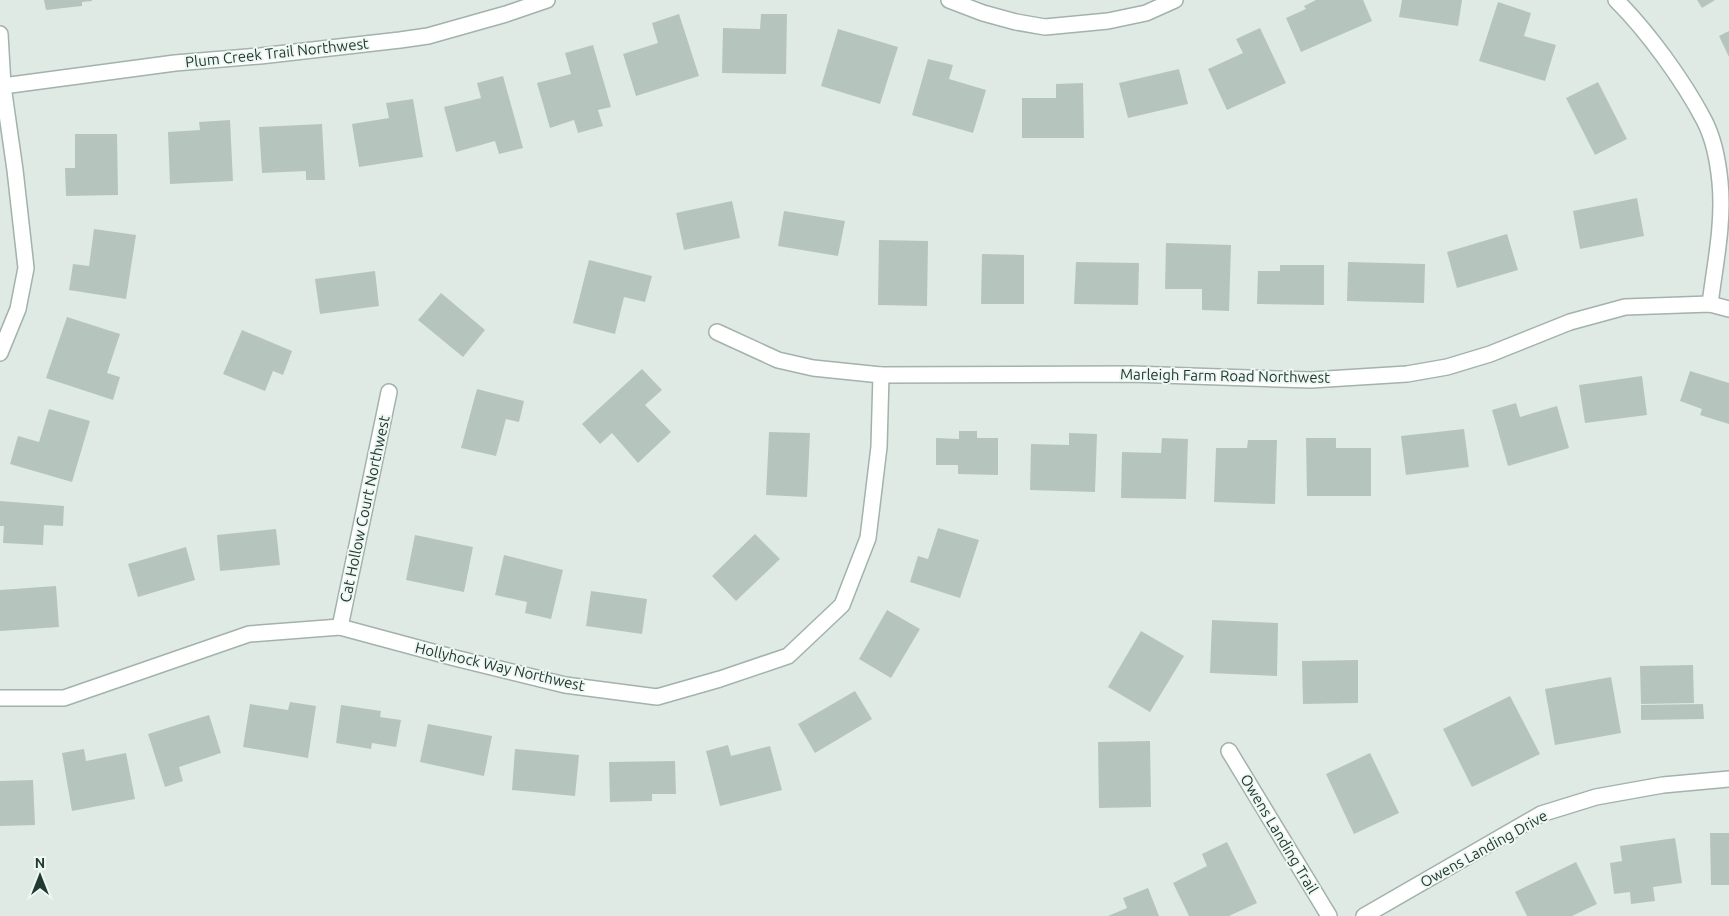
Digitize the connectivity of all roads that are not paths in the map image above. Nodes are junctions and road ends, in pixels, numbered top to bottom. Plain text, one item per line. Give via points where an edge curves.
1 (547, 0) edge
2 (949, 0) edge
3 (1175, 0) edge
4 (1616, 0) edge
5 (0, 34) edge
6 (3, 86) junction
7 (1710, 304) junction
8 (1729, 309) edge
9 (717, 332) dead end
10 (0, 353) edge
11 (881, 375) junction
12 (389, 392) dead end
13 (340, 627) junction
14 (0, 698) edge
15 (1229, 751) dead end
16 (1729, 779) edge
17 (1329, 916) edge
18 (1364, 916) edge

1 - 6 street, Plum Creek Trail Northwest via 428,36 175,63
2 - 3 street via 983,14 1045,27 1108,22 1146,13
4 - 7 street via 1668,63 1704,121 1716,150 1721,226
5 - 6 street
6 - 10 street via 26,268 18,309
7 - 8 street, Marleigh Farm Road Northwest
7 - 11 street, Marleigh Farm Road Northwest via 1625,307 1570,322 1490,354 1447,367 1407,374 1311,380 1131,374
9 - 11 street, Marleigh Farm Road Northwest via 778,360 812,368
11 - 13 street, Hollyhock Way Northwest via 879,447 868,538 842,605 788,656 656,697 565,685
12 - 13 street, Cat Hollow Court Northwest
13 - 14 street, Hollyhock Way Northwest via 249,634 64,698
15 - 17 street, Owens Landing Trail
16 - 18 street, Owens Landing Drive via 1663,785 1596,798 1541,814

